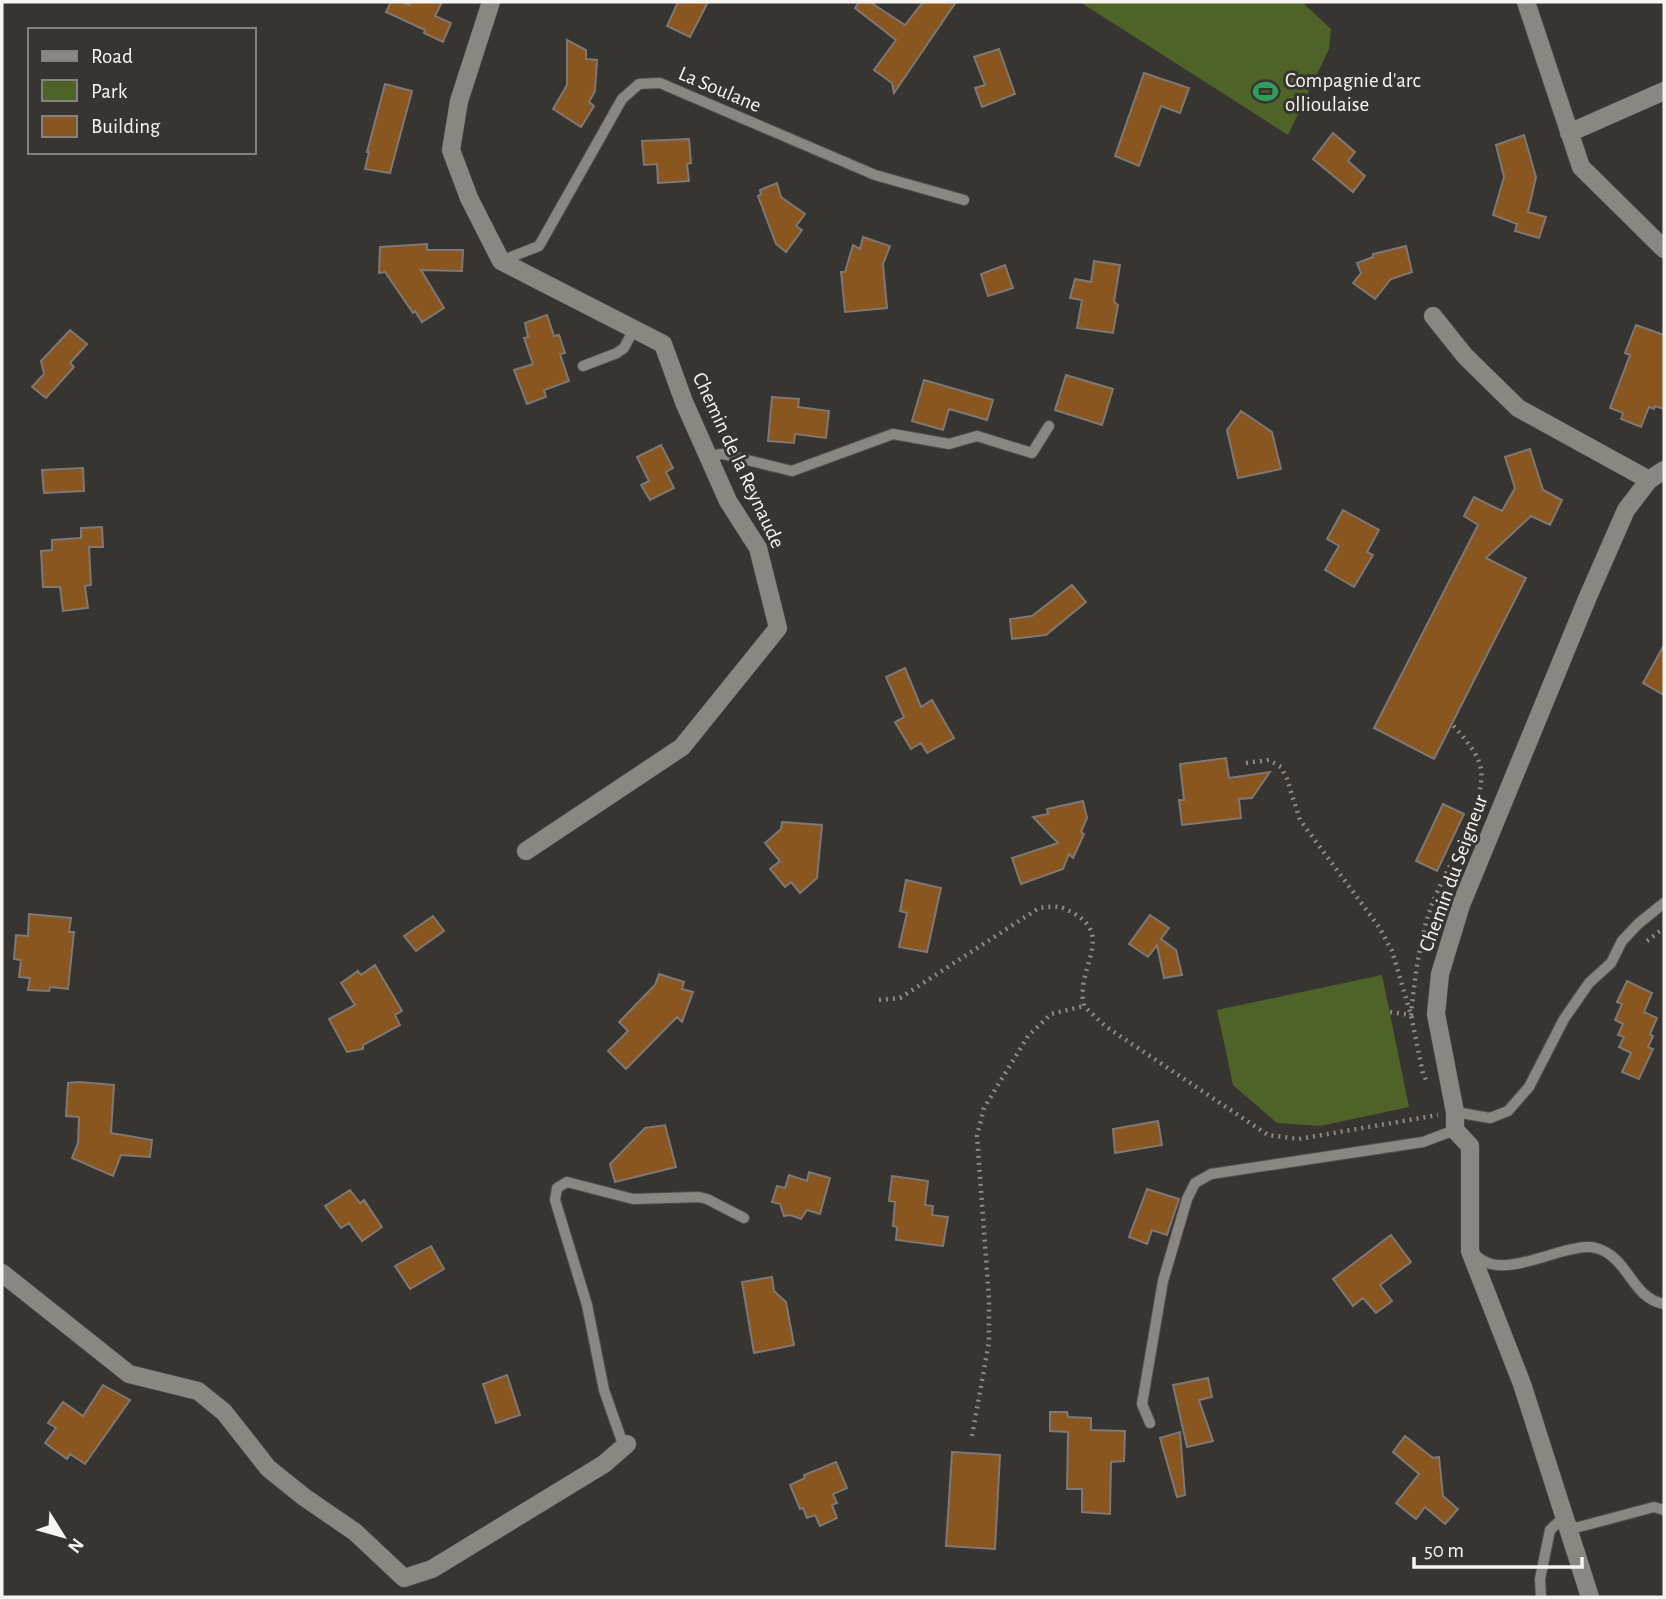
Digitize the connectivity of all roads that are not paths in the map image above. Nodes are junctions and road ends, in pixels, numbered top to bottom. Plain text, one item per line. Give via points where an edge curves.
1 (491, 2) edge
2 (1525, 2) edge
3 (1664, 91) edge
4 (1569, 133) junction
5 (964, 200) dead end
6 (1664, 249) edge
7 (501, 261) junction
8 (1433, 316) dead end
9 (634, 329) junction
10 (583, 366) dead end
11 (1049, 426) dead end
12 (708, 456) junction
13 (1657, 475) edge
14 (526, 851) dead end
15 (1664, 903) edge
16 (1455, 1121) junction
17 (744, 1218) dead end
18 (1470, 1251) junction
19 (2, 1273) edge
20 (1664, 1304) edge
21 (1150, 1423) dead end
22 (625, 1445) joint
23 (1664, 1510) edge
24 (1564, 1517) junction
25 (1541, 1597) edge
26 (1590, 1597) edge

1 - 7 street via 459,101 451,150
2 - 4 street
3 - 4 street
4 - 6 street via 1581,167
5 - 7 lane, La Soulane via 875,175 660,83 639,84 622,99 539,246
7 - 9 street, Chemin de la Reynaude
8 - 13 street, Chemin du Seigneur via 1465,356 1518,408
9 - 10 lane via 617,354
9 - 12 street, Chemin de la Reynaude via 663,344
11 - 12 lane via 1032,453 977,436 949,444 893,434 792,471 722,454
12 - 14 street, Chemin de la Reynaude via 758,548 778,628 682,747
13 - 16 street, Chemin du Seigneur via 1626,510 1461,905 1440,974 1436,1014
15 - 16 lane via 1622,941 1611,963 1589,983 1564,1019 1529,1087 1508,1111 1490,1118
16 - 18 street, Chemin du Seigneur via 1470,1146
16 - 21 lane via 1423,1142 1211,1174 1195,1183 1163,1281 1142,1404
17 - 22 lane via 699,1197 648,1200 567,1182 558,1188 555,1199 587,1306 604,1390
18 - 20 lane via 1488,1264 1507,1266 1595,1247 1626,1269 1639,1292
18 - 24 street, Chemin du Seigneur via 1522,1384
19 - 22 street via 130,1374 198,1391 224,1412 268,1468 355,1532 404,1578 432,1569 604,1464
23 - 24 lane via 1654,1507 1575,1528
24 - 25 lane via 1550,1530
24 - 26 street, Chemin du Seigneur

